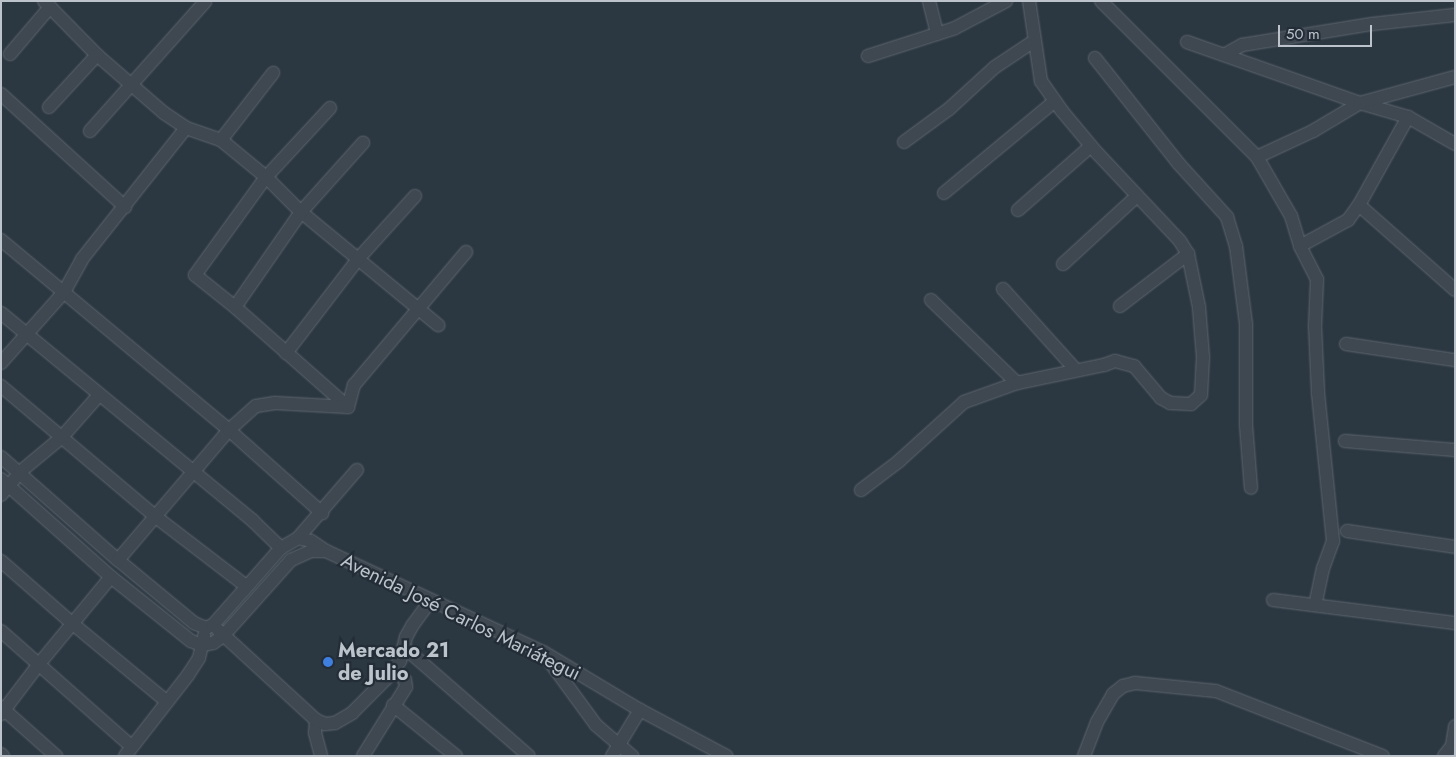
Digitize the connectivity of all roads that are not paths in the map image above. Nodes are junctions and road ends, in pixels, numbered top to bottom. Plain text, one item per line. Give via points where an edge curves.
1 (928, 1) edge
2 (1006, 1) edge
3 (1029, 1) edge
4 (1101, 1) edge
5 (205, 2) dead end
6 (47, 4) edge
7 (1455, 15) edge
8 (937, 34) junction
9 (1034, 42) junction
10 (1187, 42) dead end
11 (10, 54) dead end
12 (97, 55) junction
13 (1224, 55) junction
14 (868, 56) dead end
15 (1096, 58) dead end
16 (273, 73) dead end
17 (1455, 77) edge
18 (132, 84) junction
19 (1, 94) edge
20 (1055, 101) junction
21 (1360, 103) junction
22 (49, 107) dead end
23 (330, 108) dead end
24 (1408, 117) junction
25 (186, 128) junction
26 (90, 131) dead end
27 (221, 140) junction
28 (904, 142) dead end
29 (363, 143) dead end
30 (1455, 144) edge
31 (1091, 146) junction
32 (1257, 157) junction
33 (266, 177) junction
34 (944, 193) dead end
35 (415, 196) dead end
36 (1137, 196) junction
37 (1359, 206) junction
38 (125, 207) junction
39 (1018, 210) dead end
40 (301, 212) junction
41 (1, 240) edge
42 (1300, 246) junction
43 (466, 252) dead end
44 (1188, 254) junction
45 (358, 259) junction
46 (1063, 264) dead end
47 (1003, 289) dead end
48 (1455, 290) edge
49 (64, 292) junction
50 (931, 300) dead end
51 (235, 306) junction
52 (1120, 306) dead end
53 (418, 307) junction
54 (1, 313) edge
55 (438, 325) dead end
56 (27, 335) junction
57 (1346, 344) dead end
58 (286, 353) junction
59 (1455, 360) edge
60 (1, 363) edge
61 (1075, 369) junction
62 (1017, 383) junction
63 (1, 386) edge
64 (100, 395) junction
65 (348, 407) junction
66 (228, 430) junction
67 (62, 437) junction
68 (1344, 441) dead end
69 (1455, 450) edge
70 (1, 457) edge
71 (356, 470) dead end
72 (20, 472) junction
73 (191, 472) junction
74 (4, 487) edge
75 (1251, 488) dead end
76 (860, 490) dead end
77 (322, 513) junction
78 (156, 517) junction
79 (1347, 531) dead end
80 (298, 538) junction
81 (1455, 547) edge
82 (281, 548) junction
83 (326, 551) junction
84 (118, 560) junction
85 (1, 561) edge
86 (111, 577) junction
87 (246, 586) junction
88 (431, 600) junction
89 (1273, 600) dead end
90 (1315, 605) junction
91 (1455, 623) edge
92 (73, 624) junction
93 (210, 626) junction
94 (1, 631) edge
95 (223, 636) junction
96 (202, 645) junction
97 (405, 648) junction
98 (543, 652) junction
99 (39, 664) junction
100 (394, 670) junction
101 (166, 701) junction
102 (393, 705) junction
103 (3, 710) edge
104 (640, 710) junction
105 (316, 720) junction
106 (1455, 726) edge
107 (128, 751) edge
108 (615, 751) edge
109 (56, 756) edge
110 (321, 756) edge
111 (363, 756) edge
112 (456, 756) edge
113 (529, 756) edge
114 (632, 756) edge
115 (726, 756) edge
116 (1084, 756) edge
117 (1383, 756) edge
118 (1444, 756) edge

1 - 8 street
2 - 8 street
3 - 9 street
4 - 32 street
5 - 18 street
6 - 11 street
6 - 12 street
7 - 13 street via 1372,24 1242,45
8 - 14 street
9 - 20 street via 1041,80
9 - 28 street via 995,67 949,109
10 - 13 street
12 - 18 street
12 - 22 street
13 - 21 street
15 - 75 street via 1179,164 1227,217 1236,246 1246,324 1246,425
16 - 27 street
17 - 21 street
18 - 25 street
18 - 26 street
19 - 38 street
20 - 31 street
20 - 34 street
21 - 24 street
21 - 32 street via 1313,131
23 - 33 street
24 - 30 street
24 - 37 street
25 - 27 street
25 - 38 street
27 - 33 street
29 - 40 street
31 - 36 street
31 - 39 street
32 - 42 street via 1291,216
33 - 40 street
33 - 51 street via 195,275
35 - 45 street
36 - 44 street via 1180,241
36 - 46 street
37 - 42 street via 1348,220
37 - 48 street
38 - 49 street via 82,259
40 - 45 street
40 - 51 street
41 - 49 street
42 - 90 street via 1318,278 1315,326 1318,393 1333,541
43 - 53 street
44 - 52 street
44 - 61 street via 1199,307 1203,357 1201,396 1191,404 1170,403 1161,398 1134,366 1126,363 1115,361
45 - 53 street
45 - 58 street
47 - 61 street
49 - 56 street
49 - 66 street
50 - 62 street
51 - 58 street
53 - 55 street
53 - 65 street via 354,385
54 - 56 street
56 - 60 street
56 - 64 street
57 - 59 street
58 - 65 street
61 - 62 street
62 - 76 street via 964,402 899,461
63 - 67 street
64 - 67 street
64 - 73 street
65 - 66 street via 262,403
66 - 73 street
66 - 77 street
67 - 72 street
67 - 78 street
68 - 69 street
70 - 72 street
71 - 77 street
72 - 74 street
72 - 84 street
73 - 78 street
73 - 82 street via 253,521
74 - 86 street
77 - 80 street
78 - 84 street
78 - 87 street
79 - 81 street
80 - 82 street
80 - 83 street, Avenida José Carlos Mariátegui via 311,541
82 - 87 street
83 - 88 street, Avenida José Carlos Mariátegui
83 - 95 street, Avenida José Carlos Mariátegui via 311,551 291,560
84 - 93 street via 194,623
85 - 92 street
86 - 92 street
86 - 96 street via 191,641
87 - 93 street
88 - 97 street via 406,637
88 - 98 street, Avenida José Carlos Mariátegui
89 - 90 street
90 - 91 street
92 - 99 street
92 - 101 street
93 - 95 street
93 - 96 street
94 - 99 street
95 - 96 street, Avenida José Carlos Mariátegui
95 - 105 street
96 - 101 street via 199,658
97 - 100 street
97 - 113 street
98 - 104 street, Avenida José Carlos Mariátegui
98 - 108 street
99 - 103 street
99 - 107 street
100 - 102 street via 406,684
100 - 105 street via 352,713 335,723 325,724
101 - 107 street
102 - 111 street
102 - 112 street
103 - 109 street
104 - 108 street
104 - 115 street, Avenida José Carlos Mariátegui
105 - 110 street via 315,733
106 - 118 street via 1452,746
108 - 114 street
116 - 117 street via 1097,722 1113,694 1123,686 1135,683 1216,691

